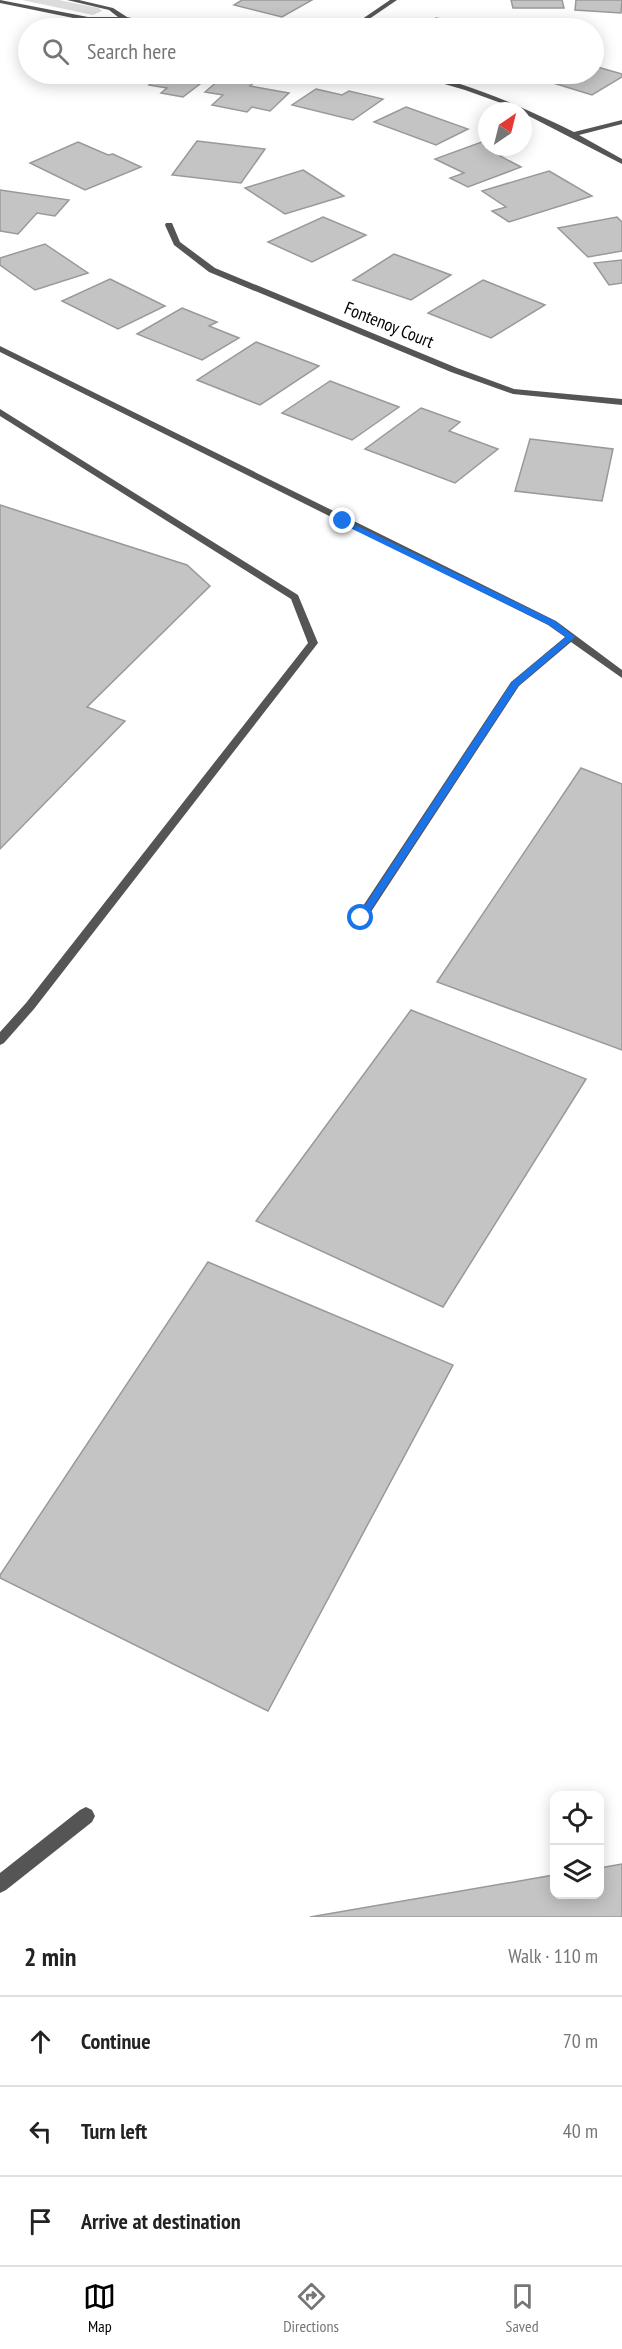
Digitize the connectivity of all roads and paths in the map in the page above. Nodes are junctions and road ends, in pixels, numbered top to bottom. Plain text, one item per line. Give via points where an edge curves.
1 (70, 0) edge
2 (394, 0) edge
3 (0, 1) edge
4 (83, 18) edge
5 (124, 18) edge
6 (367, 18) edge
7 (447, 84) edge
8 (622, 122) edge
9 (575, 134) junction
10 (622, 162) edge
11 (169, 225) dead end
12 (0, 350) edge
13 (622, 402) edge
14 (0, 412) edge
15 (571, 637) junction
16 (622, 675) edge
17 (361, 918) dead end
18 (0, 1040) edge
19 (86, 1816) dead end
20 (0, 1884) edge

1 - 5 street via 111,9
2 - 6 street
3 - 4 street
7 - 9 street via 501,100
8 - 9 street
9 - 10 street
11 - 13 street, Fontenoy Court via 177,243 212,270 454,370 513,391
12 - 15 street via 552,623
14 - 18 street via 295,597 313,643
15 - 16 street
15 - 17 street via 515,684
19 - 20 street

